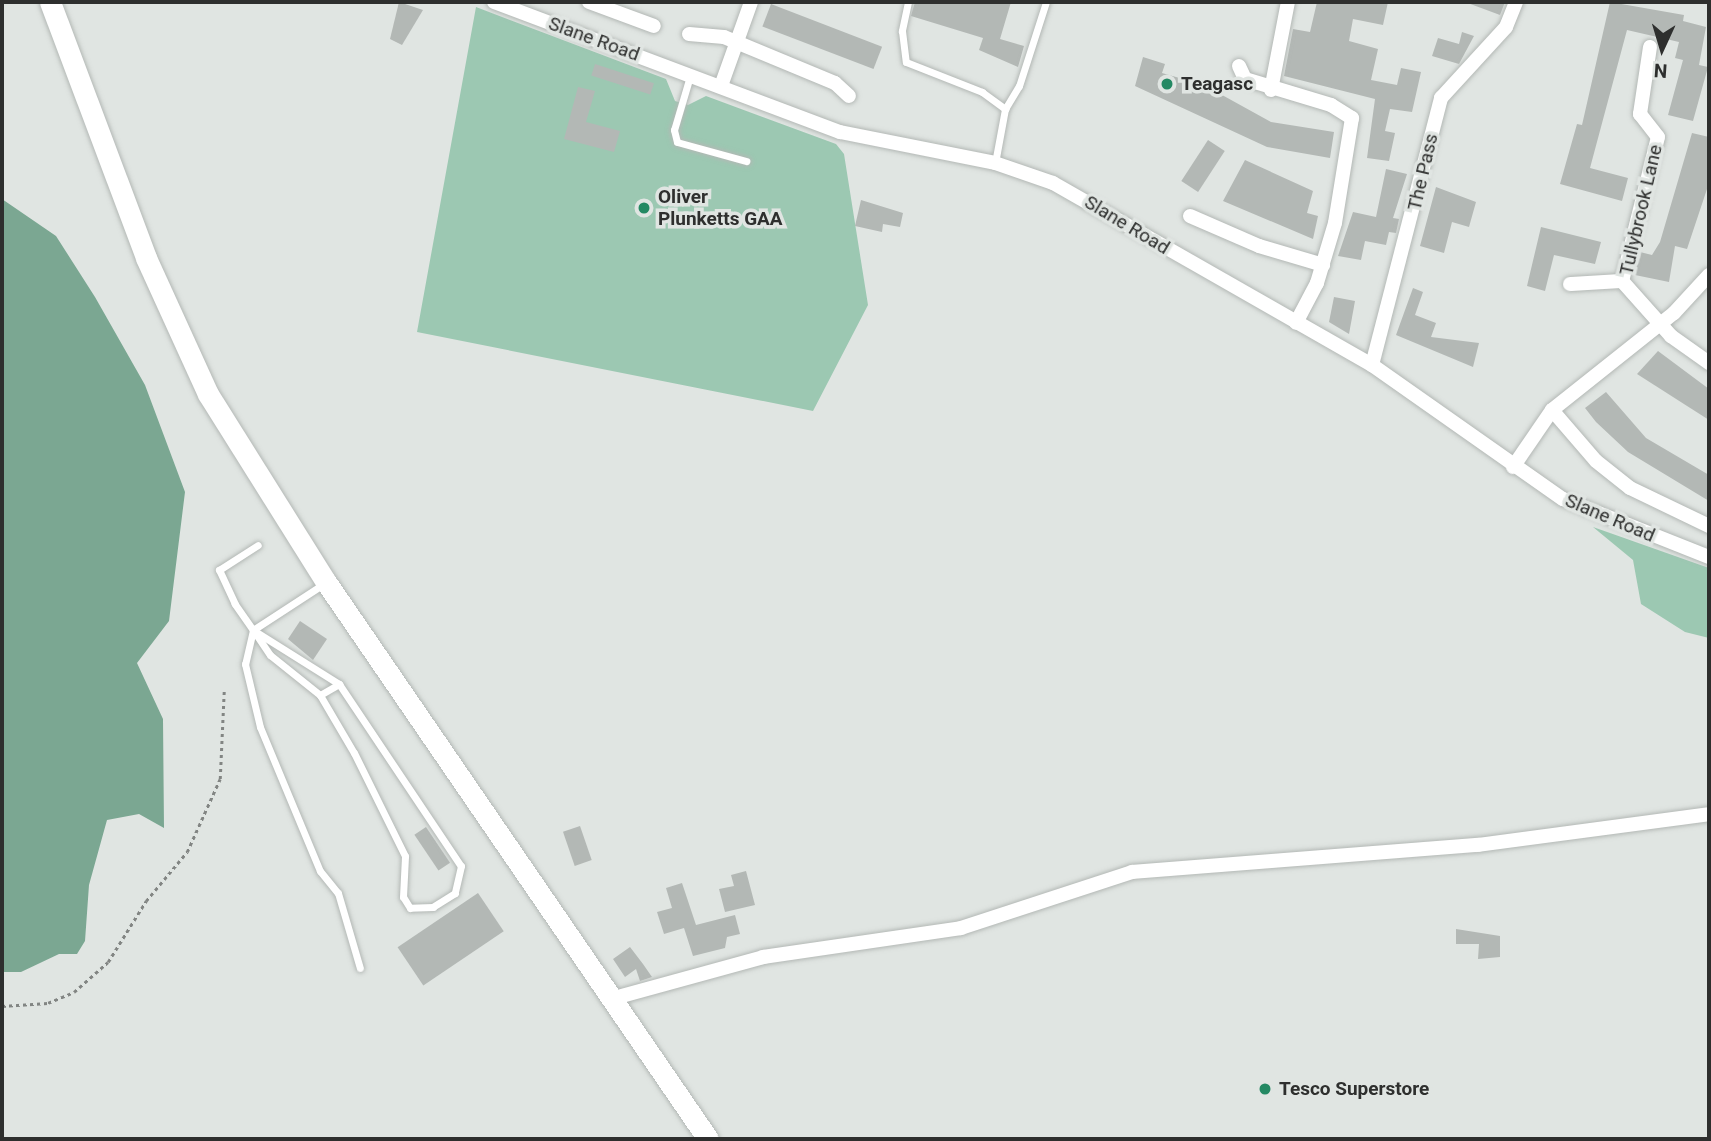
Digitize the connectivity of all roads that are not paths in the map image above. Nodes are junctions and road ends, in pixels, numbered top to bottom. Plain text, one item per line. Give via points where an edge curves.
1 (50, 2) edge
2 (494, 2) edge
3 (589, 2) edge
4 (751, 2) edge
5 (908, 2) edge
6 (1046, 2) edge
7 (1288, 2) edge
8 (1516, 2) edge
9 (654, 26) dead end
10 (689, 34) dead end
11 (736, 42) junction
12 (1650, 47) dead end
13 (1239, 66) dead end
14 (691, 75) junction
15 (721, 86) junction
16 (1271, 90) junction
17 (849, 96) dead end
18 (1005, 109) junction
19 (746, 161) dead end
20 (995, 163) junction
21 (1190, 216) dead end
22 (1323, 264) junction
23 (1709, 275) edge
24 (1622, 281) junction
25 (1570, 284) dead end
26 (1661, 322) junction
27 (1296, 323) junction
28 (1709, 363) edge
29 (1372, 365) junction
30 (1552, 410) junction
31 (1513, 467) junction
32 (1709, 526) edge
33 (258, 545) dead end
34 (1709, 557) edge
35 (326, 582) junction
36 (253, 630) junction
37 (339, 684) junction
38 (320, 695) junction
39 (1709, 814) edge
40 (360, 968) dead end
41 (611, 999) junction
42 (708, 1139) edge

1 - 35 main road via 178,332 245,457
2 - 14 street, Slane Road
3 - 9 street
4 - 11 street
5 - 18 lane via 902,31 906,62 982,92
6 - 18 lane via 1019,86
7 - 16 street
8 - 29 street, The Pass via 1506,27 1441,99
10 - 11 street
11 - 15 street
11 - 17 street via 835,83
12 - 24 street, Tullybrook Lane via 1640,114 1658,137
13 - 16 street via 1245,79
14 - 15 street, Slane Road
14 - 19 lane via 674,130 677,142
15 - 20 street, Slane Road via 859,138
16 - 22 street via 1331,105 1352,118
18 - 20 lane
20 - 27 street, Slane Road via 1092,202
21 - 22 street via 1259,246
22 - 27 street
23 - 26 street
24 - 25 street
24 - 26 street, Tullybrook Lane
26 - 28 street, Tullybrook Lane
26 - 30 street
27 - 29 street, Slane Road
29 - 31 street, Slane Road
30 - 31 street
30 - 32 street via 1596,461 1630,488
31 - 34 street, Slane Road via 1563,499
33 - 36 lane via 219,570
35 - 36 lane
35 - 41 main road
36 - 37 lane
36 - 38 lane via 270,655
36 - 40 lane via 246,664 250,700 320,872 338,893
37 - 38 lane
37 - 38 lane via 461,866 455,893 433,907 410,908 403,897 405,856
39 - 41 street via 1616,822 1504,842 1132,872 961,928 763,957
41 - 42 main road

